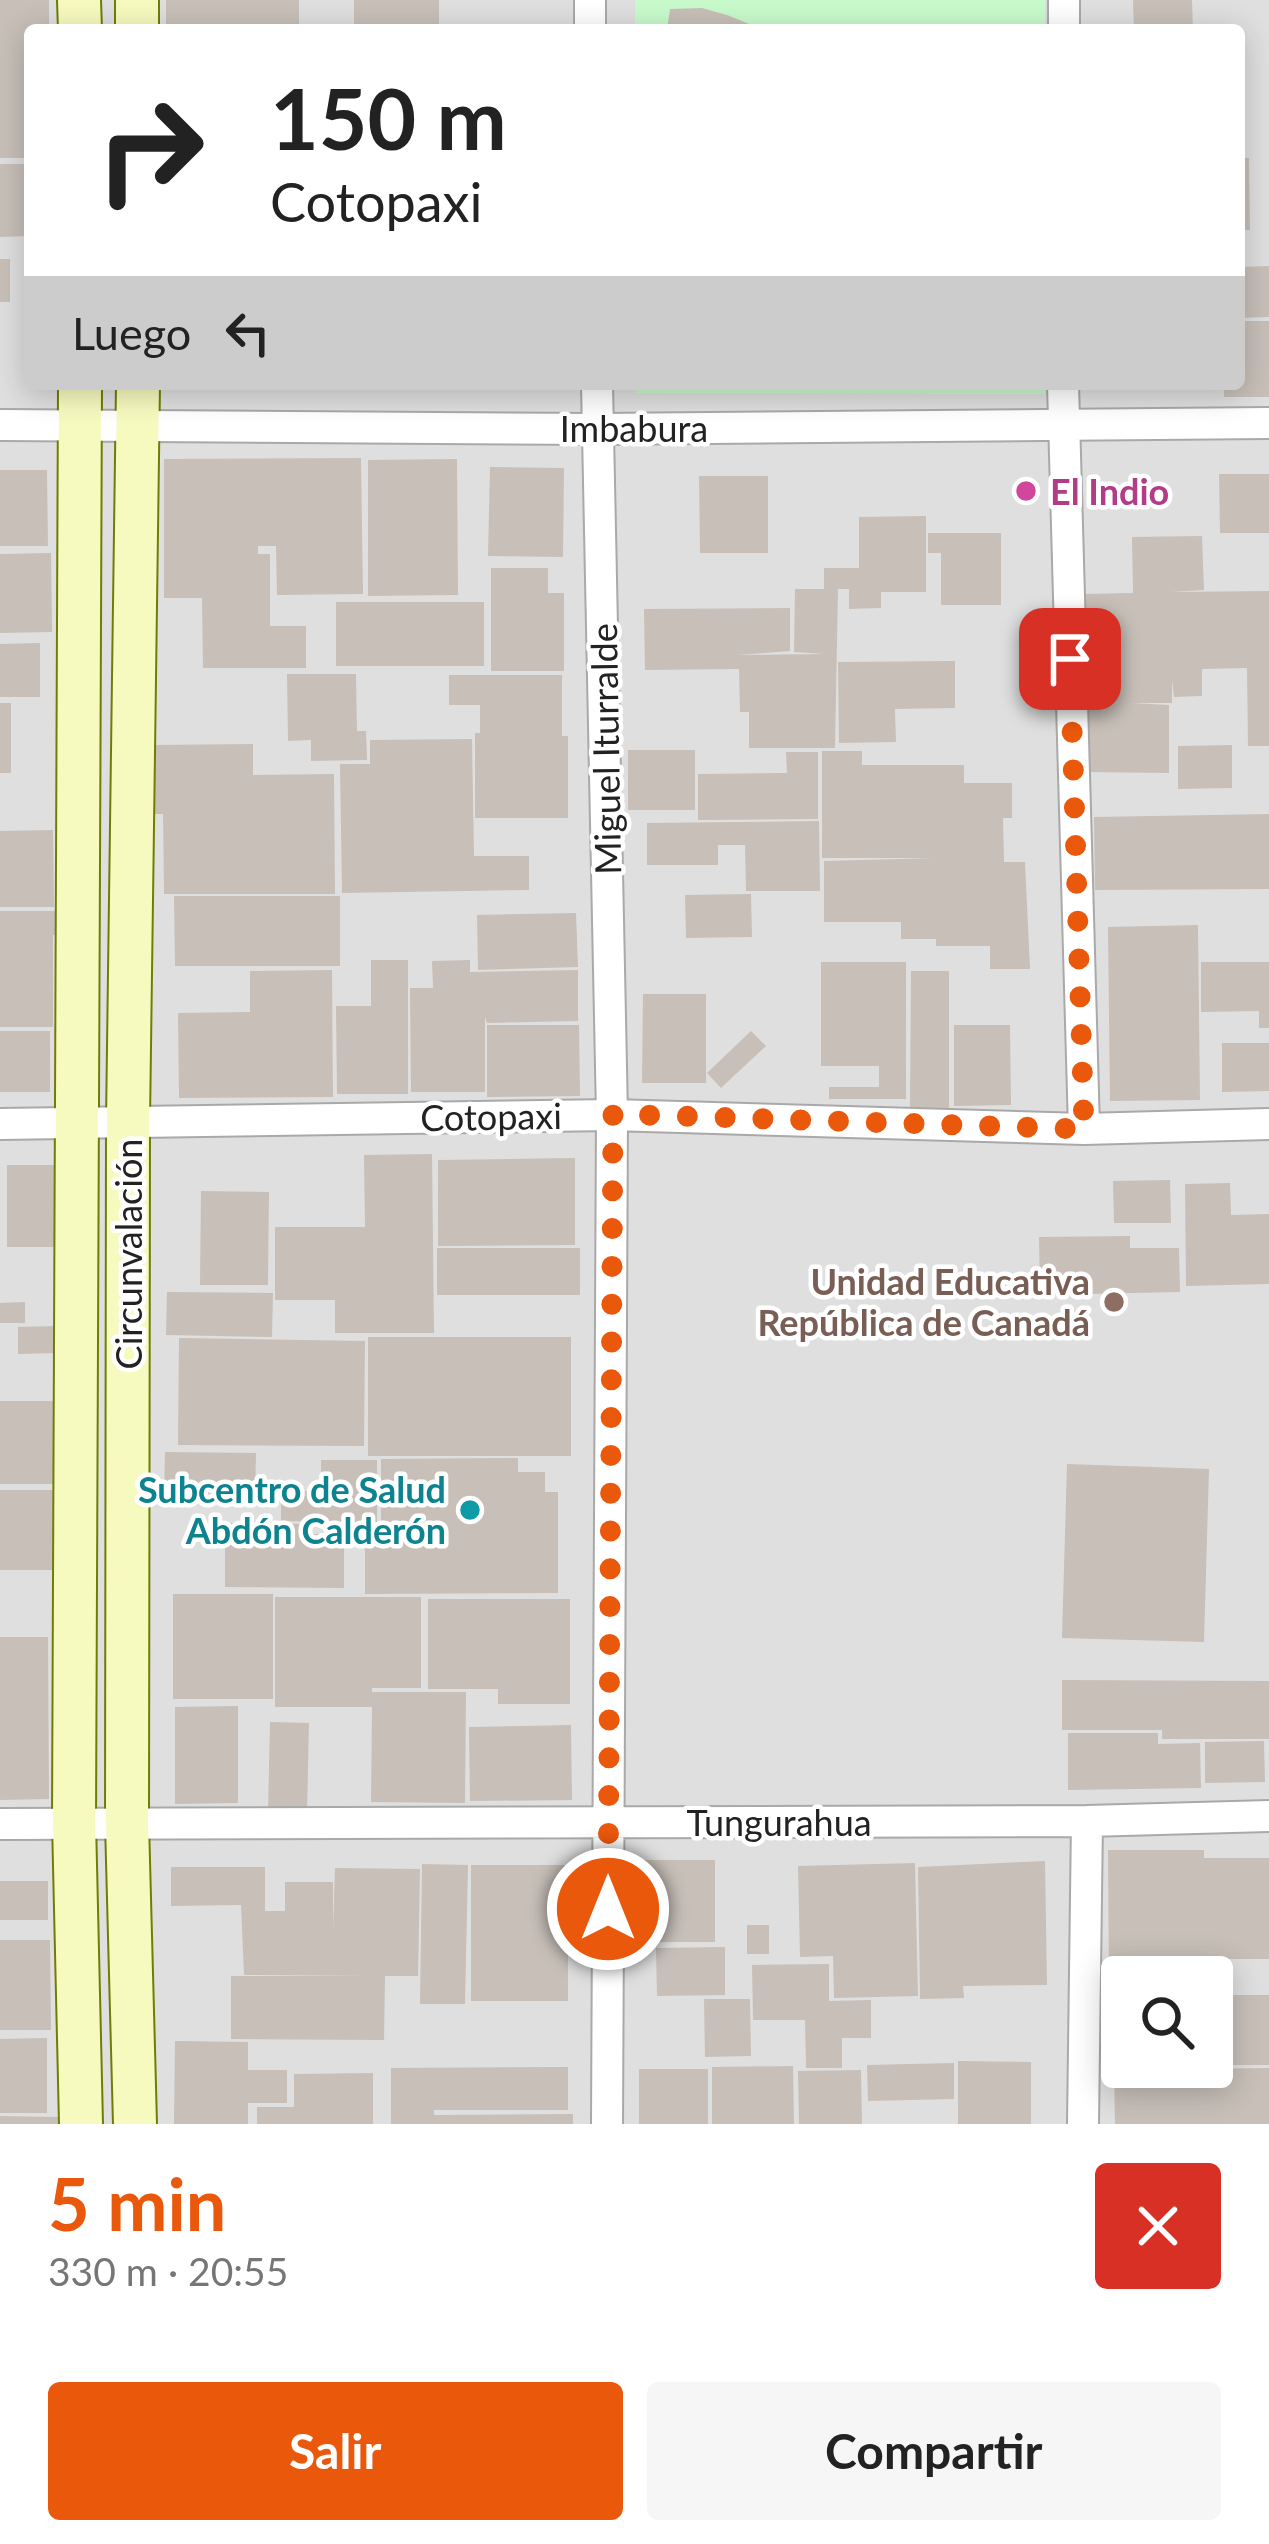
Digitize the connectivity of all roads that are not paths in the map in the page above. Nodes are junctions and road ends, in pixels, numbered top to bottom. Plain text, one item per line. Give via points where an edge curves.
1 (597, 390) edge
2 (1063, 390) edge
3 (80, 404) edge
4 (138, 405) edge
5 (1269, 423) edge
6 (0, 425) edge
7 (1062, 425) junction
8 (598, 429) junction
9 (613, 1114) junction
10 (128, 1121) junction
11 (77, 1122) junction
12 (0, 1124) edge
13 (1269, 1124) edge
14 (1084, 1129) junction
15 (1269, 1816) edge
16 (1087, 1821) junction
17 (74, 1822) junction
18 (0, 1823) edge
19 (127, 1823) junction
20 (609, 1823) junction
21 (81, 2124) edge
22 (135, 2124) edge
23 (608, 2124) edge
24 (1083, 2124) edge

1 - 8 street, Miguel Iturralde
2 - 7 street
3 - 4 street, Imbabura
3 - 6 street, Imbabura
3 - 11 main road, Circunvalación
4 - 8 street, Imbabura
4 - 10 main road, Circunvalación
5 - 7 street, Imbabura
7 - 8 street, Imbabura
7 - 14 street
8 - 9 street, Miguel Iturralde
9 - 10 street, Cotopaxi
9 - 14 street, Cotopaxi
9 - 20 street, Miguel Iturralde
10 - 11 street, Cotopaxi
10 - 19 main road, Circunvalación
11 - 12 street, Cotopaxi
11 - 17 main road, Circunvalación
13 - 14 street, Cotopaxi
15 - 16 street, Tungurahua
16 - 20 street, Tungurahua
16 - 24 street
17 - 18 street, Tungurahua
17 - 19 street, Tungurahua
17 - 21 main road, Circunvalación
19 - 20 street, Tungurahua
19 - 22 main road, Circunvalación
20 - 23 street, Miguel Iturralde

